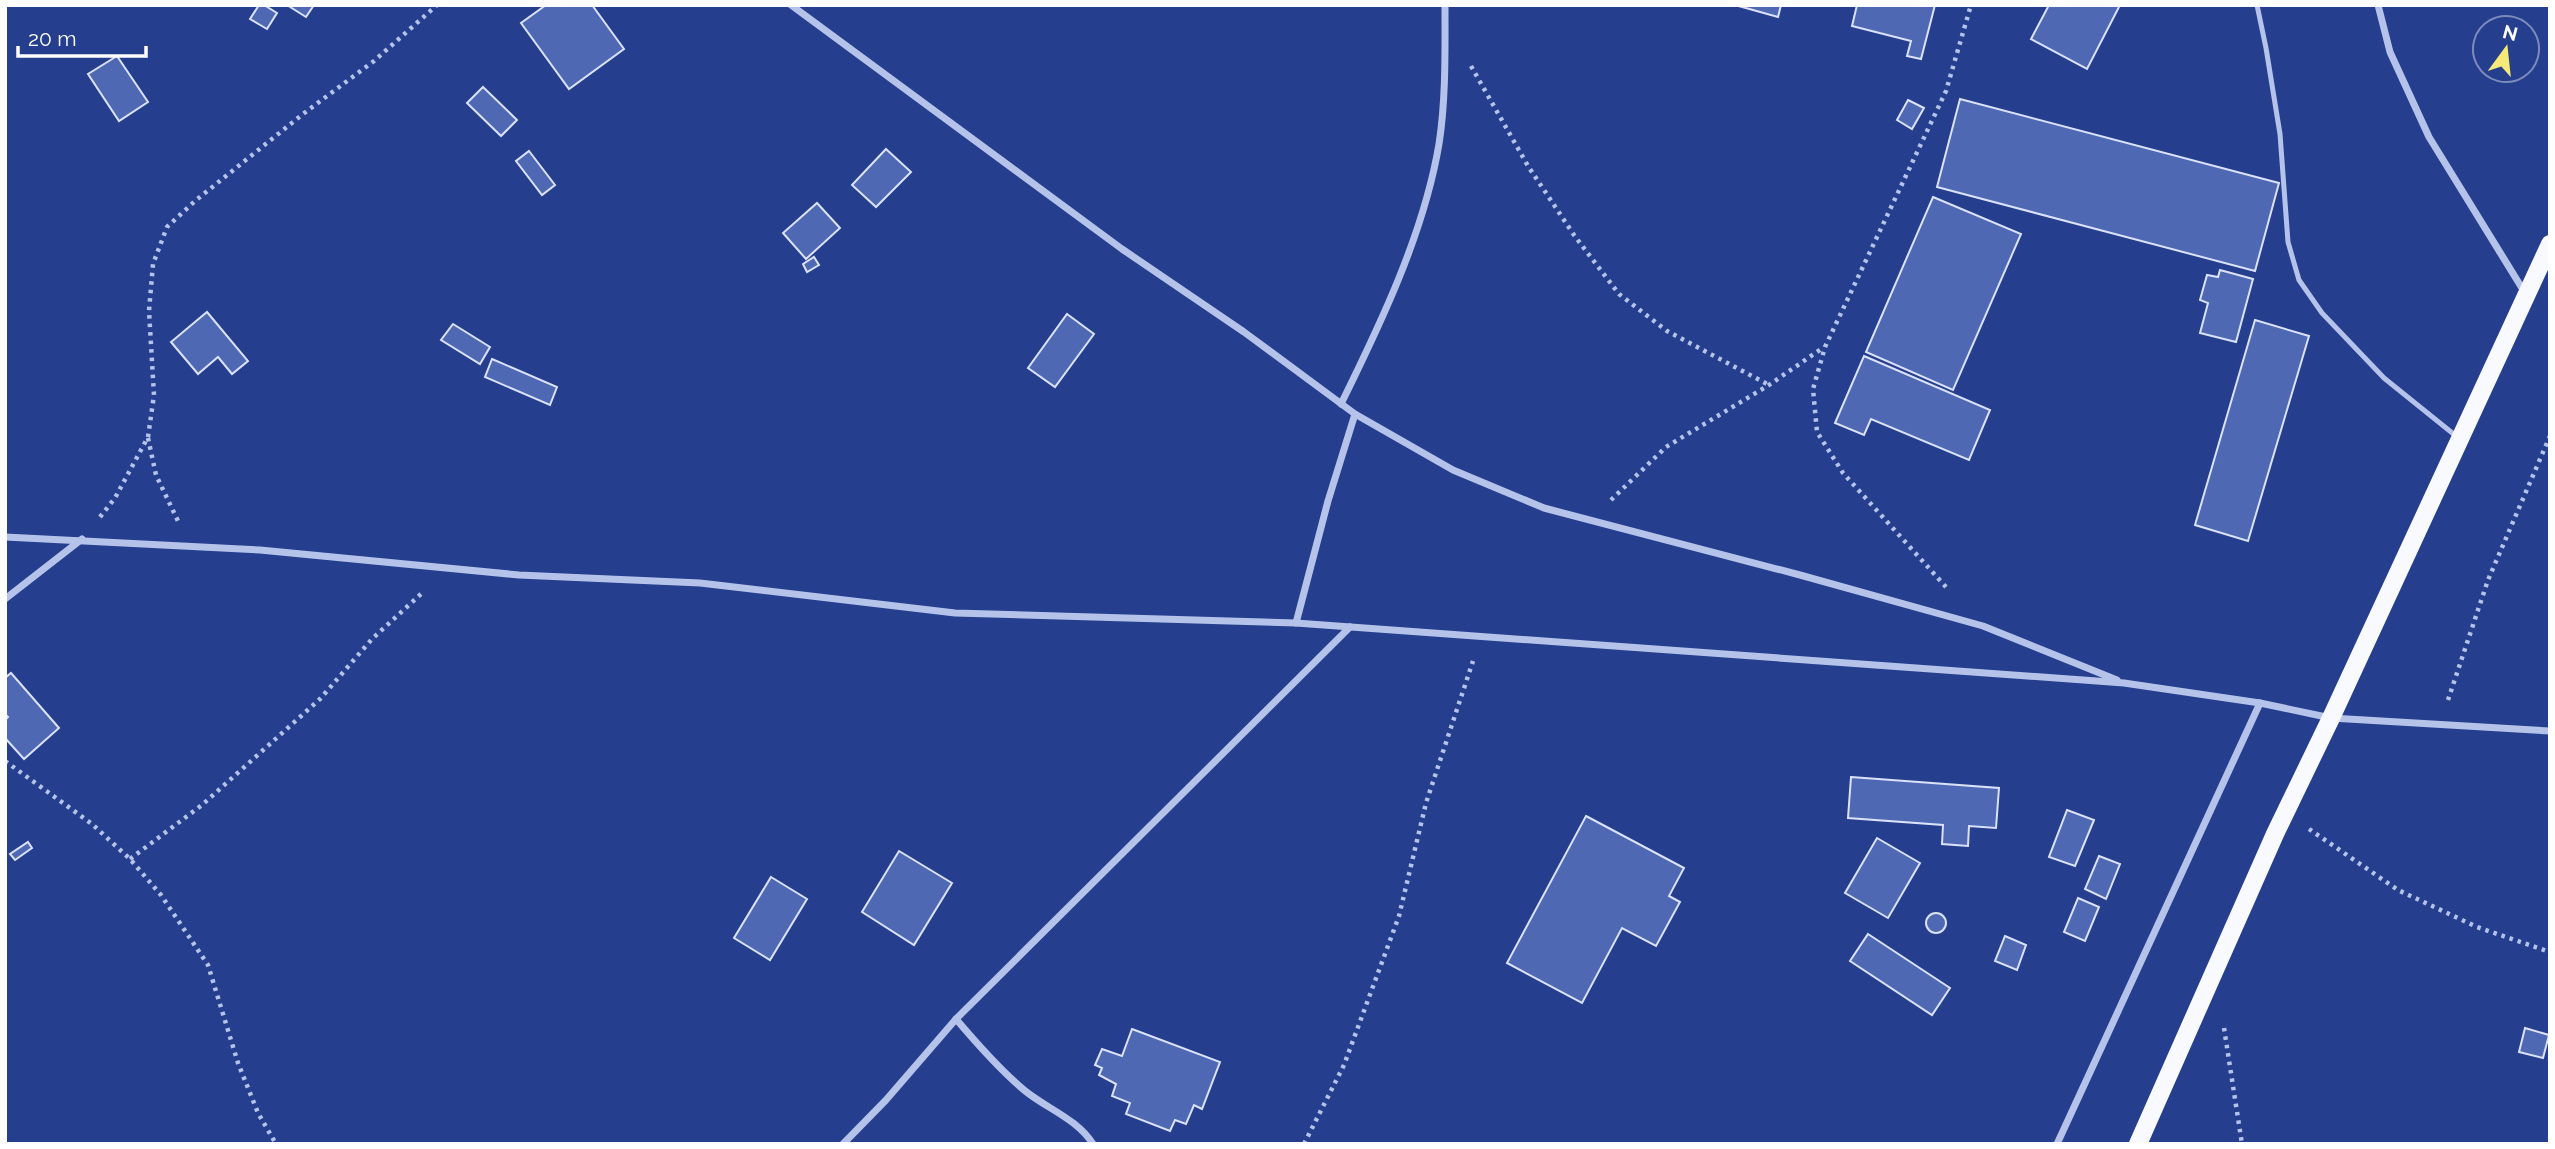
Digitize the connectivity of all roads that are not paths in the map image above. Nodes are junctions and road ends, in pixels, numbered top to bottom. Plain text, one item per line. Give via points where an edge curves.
1 (790, 5) edge
2 (1445, 5) edge
3 (2257, 5) edge
4 (2378, 5) edge
5 (2550, 244) edge
6 (2526, 295) junction
7 (1341, 404) junction
8 (1355, 414) junction
9 (2460, 439) junction
10 (5, 537) edge
11 (82, 539) junction
12 (5, 599) edge
13 (1296, 623) junction
14 (1350, 627) junction
15 (2124, 682) junction
16 (2260, 703) junction
17 (2332, 718) junction
18 (2550, 731) edge
19 (956, 1019) junction
20 (843, 1144) edge
21 (1093, 1144) edge
22 (2057, 1144) edge
23 (2138, 1144) edge

1 - 7 street
2 - 7 street via 1439,144 1423,208 1383,320
3 - 9 lane via 2280,134 2288,242 2299,280 2322,313 2384,378
4 - 6 street via 2390,52 2429,137
5 - 6 main road
6 - 9 main road
7 - 8 street
8 - 13 street
8 - 15 street via 1452,470 1544,508 1983,626
9 - 17 main road
10 - 11 street
11 - 12 street
11 - 13 street via 260,550 519,575 700,583 955,613
13 - 14 street
14 - 15 street
14 - 19 street
15 - 16 street
16 - 17 street
16 - 22 street
17 - 18 street
17 - 23 main road
19 - 20 street
19 - 21 street via 1026,1092 1083,1130

